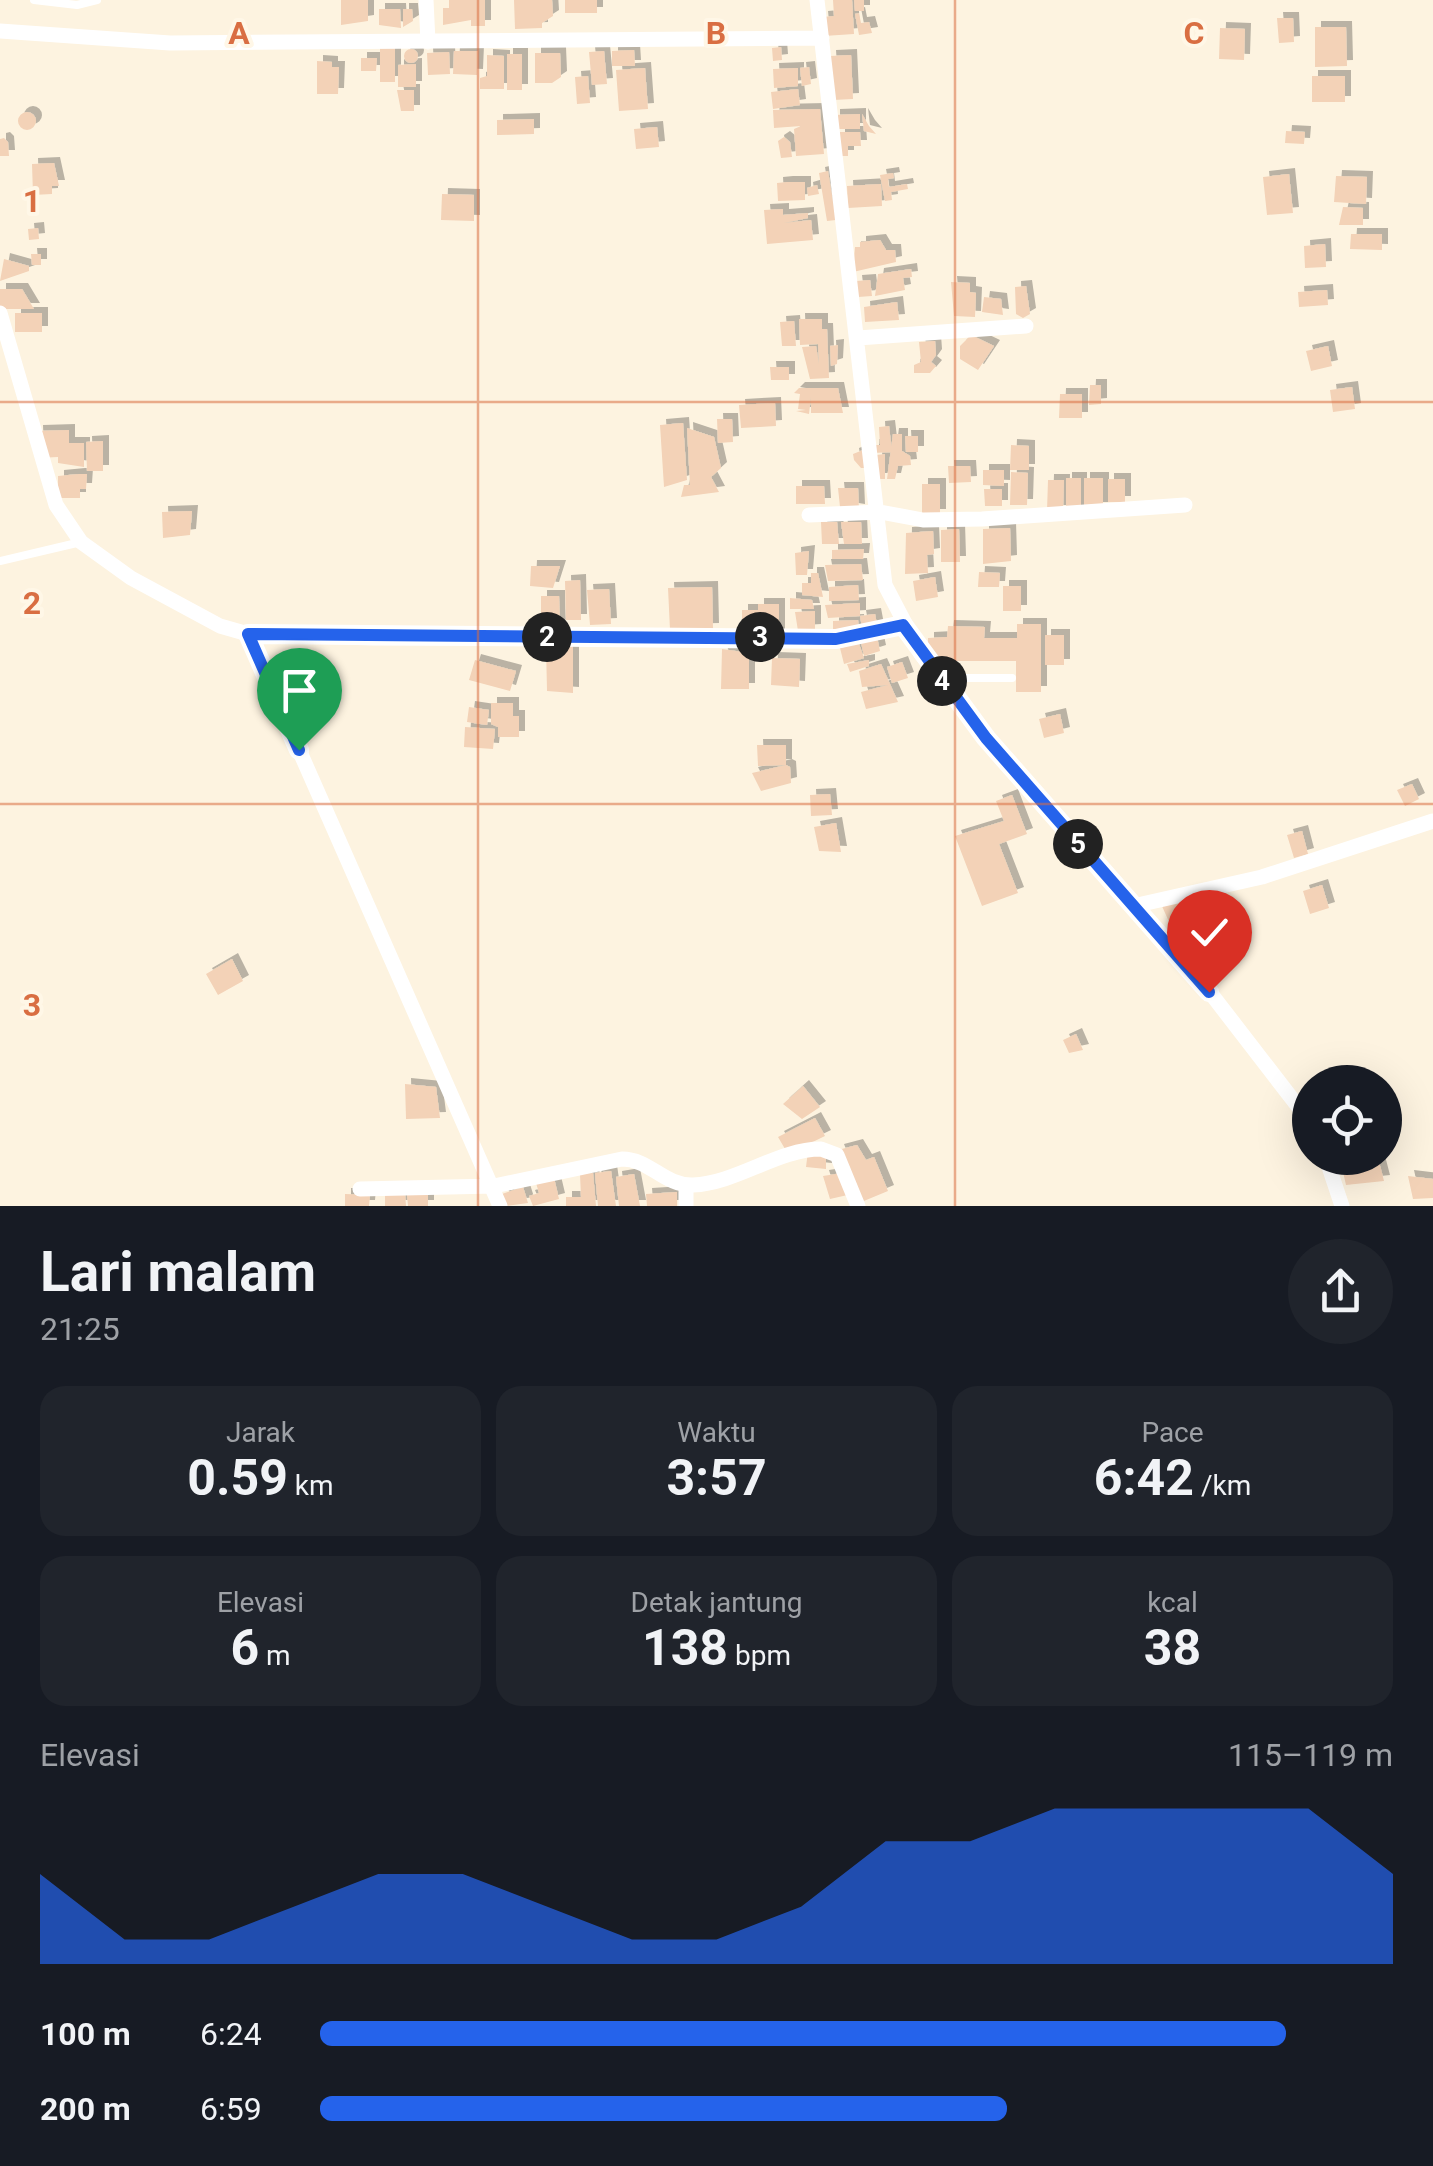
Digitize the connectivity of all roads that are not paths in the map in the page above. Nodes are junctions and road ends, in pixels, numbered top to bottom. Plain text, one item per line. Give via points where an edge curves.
1 (34, 0) edge
2 (97, 0) edge
3 (426, 0) edge
4 (817, 0) edge
5 (0, 31) edge
6 (822, 38) junction
7 (428, 42) junction
8 (0, 313) edge
9 (1026, 326) dead end
10 (858, 338) junction
11 (1185, 505) dead end
12 (880, 512) junction
13 (808, 514) dead end
14 (81, 542) junction
15 (0, 562) edge
16 (903, 625) junction
17 (248, 634) junction
18 (1012, 678) dead end
19 (948, 688) junction
20 (1433, 820) edge
21 (1133, 906) junction
22 (1292, 1097) edge
23 (1332, 1175) edge
24 (686, 1185) junction
25 (494, 1186) junction
26 (360, 1189) dead end
27 (500, 1206) edge
28 (686, 1206) edge
29 (858, 1206) edge
30 (1342, 1206) edge

1 - 2 lane
3 - 7 street
4 - 6 street
5 - 7 street via 170,43
6 - 7 street
6 - 10 street
8 - 14 street via 56,506
9 - 10 street
10 - 12 street
11 - 12 street via 943,520
12 - 13 street
12 - 16 street via 886,586
14 - 15 lane
14 - 17 street via 131,578
16 - 17 street via 836,639
16 - 19 street
17 - 25 street
18 - 19 lane via 958,678
19 - 21 street
20 - 21 street via 1262,878
21 - 22 street
23 - 30 street
24 - 25 street via 637,1159 622,1159
24 - 28 street
24 - 29 street via 822,1148 838,1155
25 - 26 street
25 - 27 street

